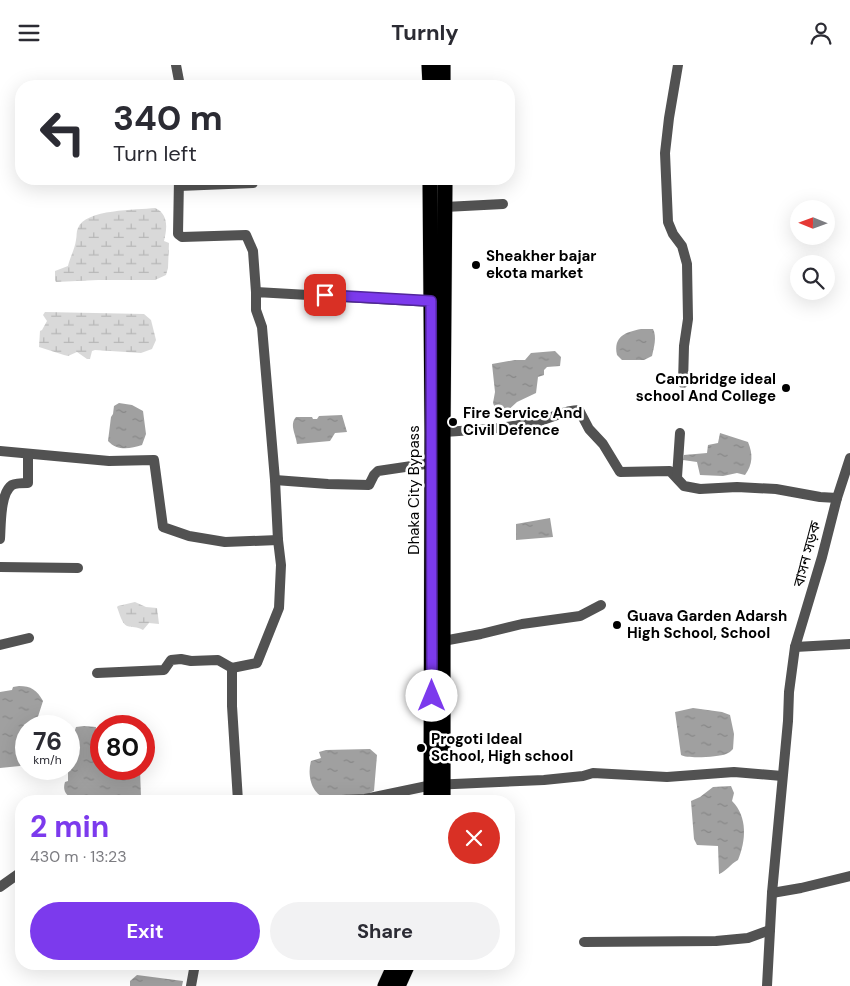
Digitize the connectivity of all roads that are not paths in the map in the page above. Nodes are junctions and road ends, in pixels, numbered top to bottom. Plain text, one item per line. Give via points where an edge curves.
1 (176, 65) edge
2 (429, 65) edge
3 (443, 65) edge
4 (678, 65) edge
5 (179, 80) edge
6 (430, 80) edge
7 (443, 80) edge
8 (179, 185) edge
9 (430, 185) edge
10 (445, 185) edge
11 (502, 204) dead end
12 (445, 207) junction
13 (256, 292) junction
14 (431, 301) junction
15 (683, 383) dead end
16 (443, 432) junction
17 (680, 433) dead end
18 (0, 451) edge
19 (28, 454) junction
20 (850, 458) edge
21 (432, 463) junction
22 (677, 477) junction
23 (276, 480) junction
24 (837, 498) junction
25 (0, 539) edge
26 (278, 540) junction
27 (0, 567) edge
28 (78, 568) dead end
29 (601, 605) dead end
30 (29, 638) dead end
31 (444, 641) junction
32 (850, 644) edge
33 (0, 645) edge
34 (796, 647) junction
35 (232, 668) junction
36 (97, 673) dead end
37 (782, 776) junction
38 (438, 785) junction
39 (238, 795) edge
40 (386, 795) edge
41 (434, 795) edge
42 (441, 795) edge
43 (15, 876) edge
44 (850, 876) edge
45 (0, 887) edge
46 (772, 893) junction
47 (770, 930) junction
48 (584, 942) dead end
49 (194, 970) edge
50 (392, 970) edge
51 (405, 970) edge
52 (191, 986) edge
53 (385, 986) edge
54 (398, 986) edge
55 (767, 986) edge

1 - 5 street
2 - 6 highway
3 - 7 highway
4 - 15 street via 666,153 668,222 688,264
8 - 13 street via 178,234 182,237 246,235 253,251
9 - 14 highway, Dhaka City Bypass
10 - 12 highway
11 - 12 street
12 - 16 highway
13 - 14 street
13 - 23 street
14 - 21 highway, Dhaka City Bypass
16 - 22 street via 503,427 540,421 568,410 580,410 589,429 603,444 620,472 670,471
16 - 31 highway
17 - 22 street
18 - 19 street
19 - 25 street via 28,483 14,484 6,491
19 - 26 street via 109,461 154,460 163,527 189,536 225,542
20 - 24 street, বাসন সড়ক
21 - 23 street via 378,471 370,485
21 - 38 highway, Dhaka City Bypass
22 - 24 street via 684,486 700,489 776,489
23 - 26 street
24 - 34 street, বাসন সড়ক
26 - 35 street via 281,565 279,609 257,663
27 - 28 street
29 - 31 street via 580,616 522,624
30 - 33 street
31 - 38 highway
32 - 34 street
34 - 37 street, বাসন সড়ক via 788,692
35 - 36 street via 218,660 181,659 170,661 164,671
35 - 39 street
37 - 38 street via 734,772 667,777 594,773 544,780
37 - 46 street, বাসন সড়ক
38 - 40 street
38 - 41 highway, Dhaka City Bypass
38 - 42 highway
43 - 45 street
44 - 46 street
46 - 47 street, বাসন সড়ক
47 - 48 street via 748,938 716,941
47 - 55 street, বাসন সড়ক
49 - 52 street
50 - 53 highway
51 - 54 highway

